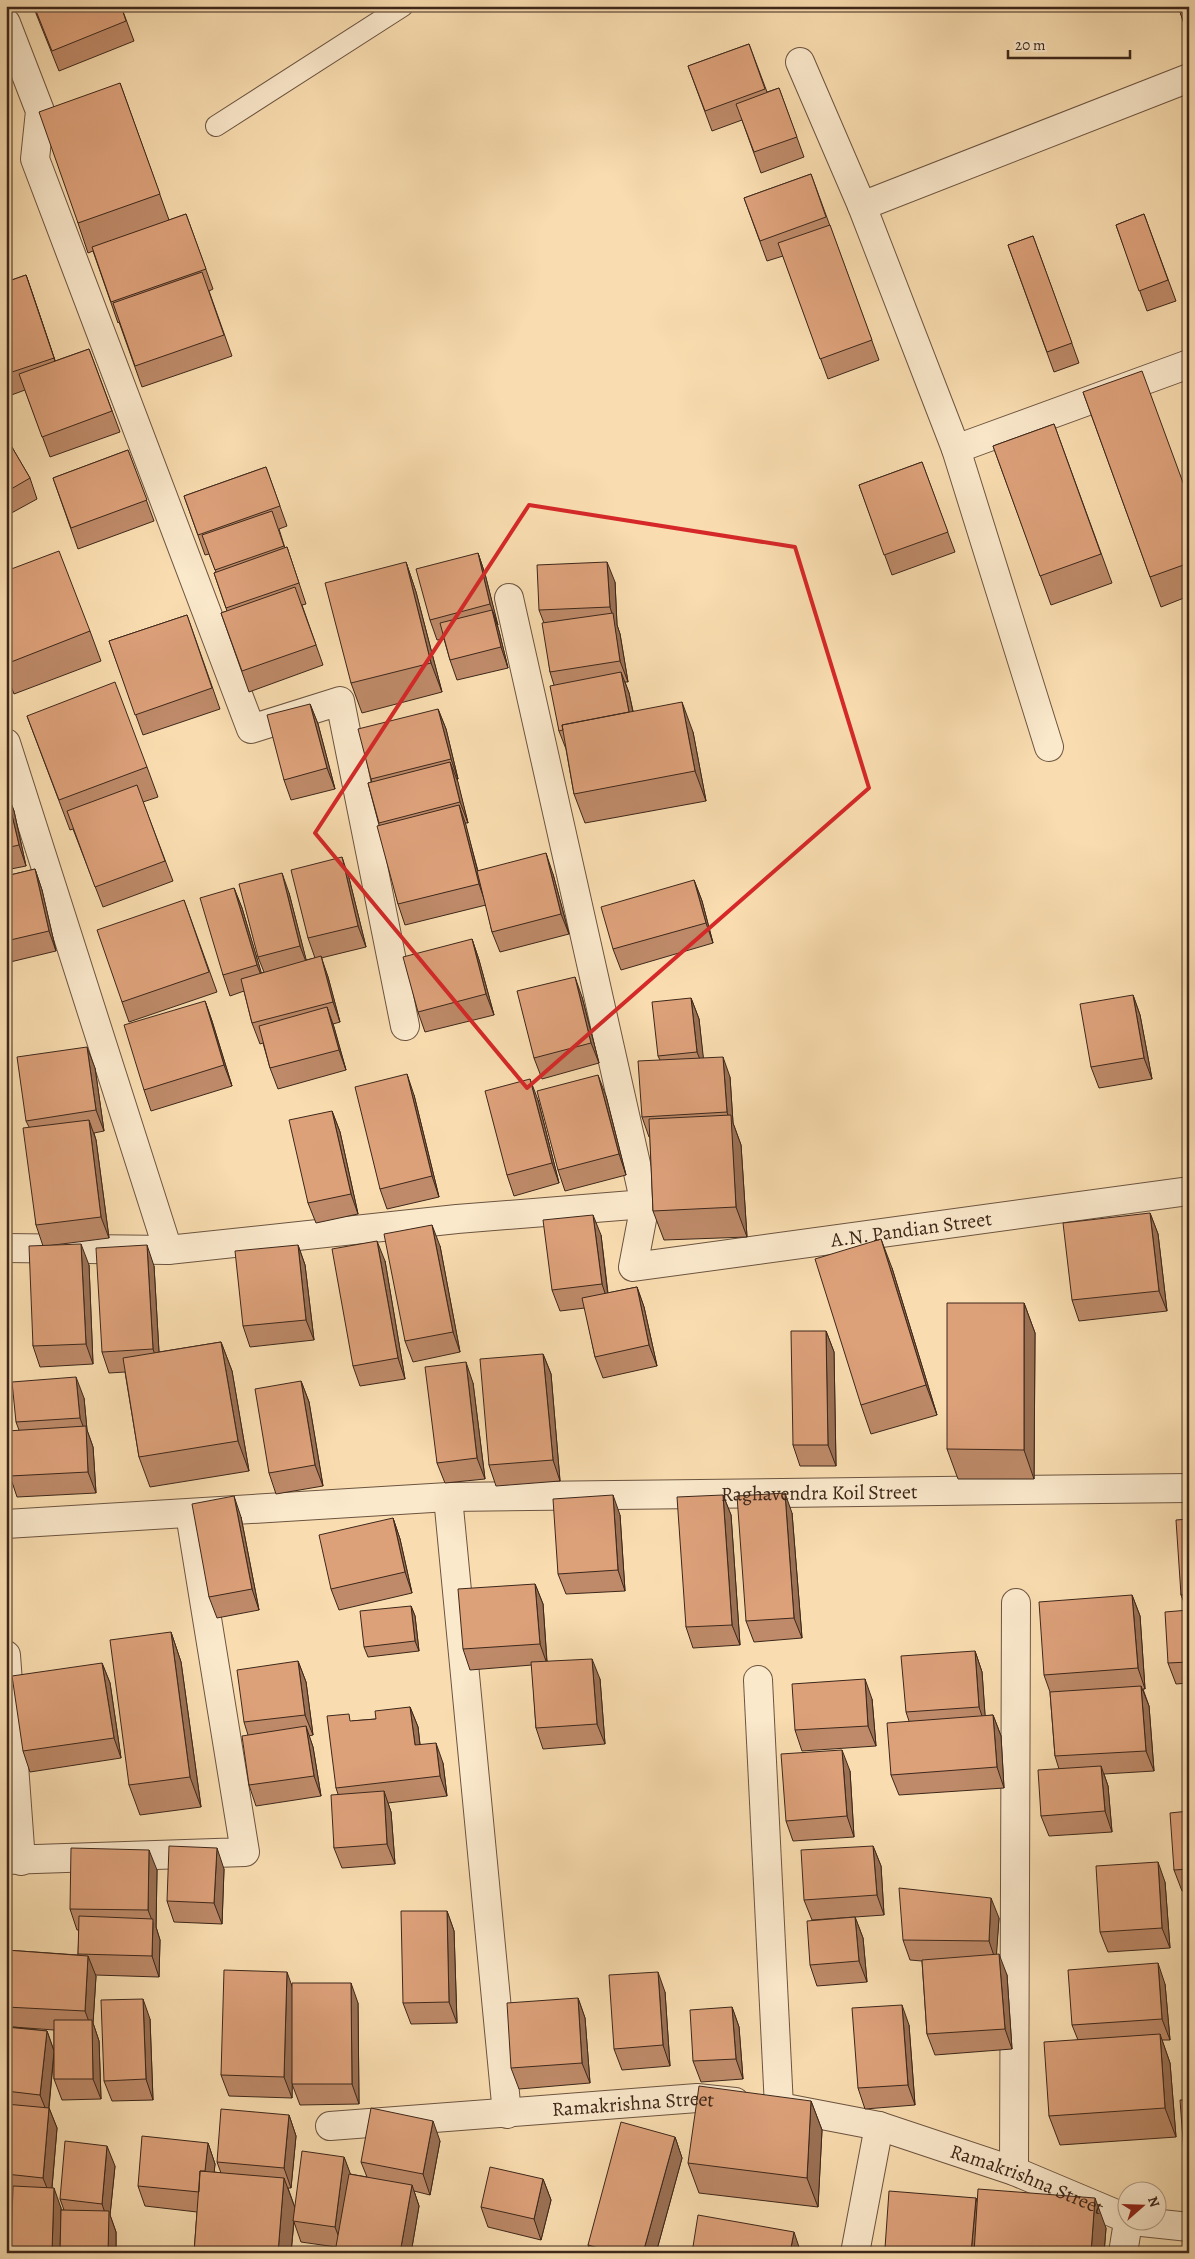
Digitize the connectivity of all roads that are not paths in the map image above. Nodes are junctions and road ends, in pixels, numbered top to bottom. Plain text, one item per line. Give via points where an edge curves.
1 (403, 6) edge
2 (6, 23) edge
3 (800, 62) dead end
4 (1189, 78) edge
5 (216, 126) dead end
6 (862, 206) junction
7 (1189, 364) edge
8 (956, 449) junction
9 (509, 598) dead end
10 (6, 743) edge
11 (1049, 747) dead end
12 (405, 1026) dead end
13 (1189, 1191) edge
14 (645, 1204) junction
15 (6, 1248) edge
16 (168, 1250) junction
17 (1189, 1488) edge
18 (448, 1497) junction
19 (190, 1514) junction
20 (6, 1524) edge
21 (1016, 1603) dead end
22 (6, 1655) edge
23 (758, 1680) dead end
24 (14, 1861) edge
25 (779, 2107) junction
26 (507, 2114) junction
27 (330, 2126) dead end
28 (879, 2126) junction
29 (1014, 2171) junction
30 (1118, 2216) edge
31 (1168, 2225) edge
32 (1189, 2227) edge
33 (1126, 2232) edge
34 (855, 2253) edge
35 (1122, 2253) edge

1 - 5 lane
2 - 12 street via 40,111 35,159 251,729 340,701
3 - 6 street
4 - 6 street
6 - 8 street
7 - 8 street
8 - 11 street
9 - 14 street
10 - 16 street
13 - 14 street, A.N. Pandian Street via 633,1267
14 - 16 street via 457,1219
15 - 16 street
17 - 18 street, Raghavendra Koil Street
18 - 19 street, Raghavendra Koil Street
18 - 26 street
19 - 20 street, Raghavendra Koil Street
19 - 24 street via 245,1852
21 - 29 street
22 - 24 street
23 - 25 street
25 - 26 street, Ramakrishna Street via 697,2098
25 - 28 street, Ramakrishna Street
26 - 27 street, Ramakrishna Street
28 - 29 street, Ramakrishna Street
28 - 34 street
29 - 30 street, Ramakrishna Street
31 - 32 street
33 - 35 street

